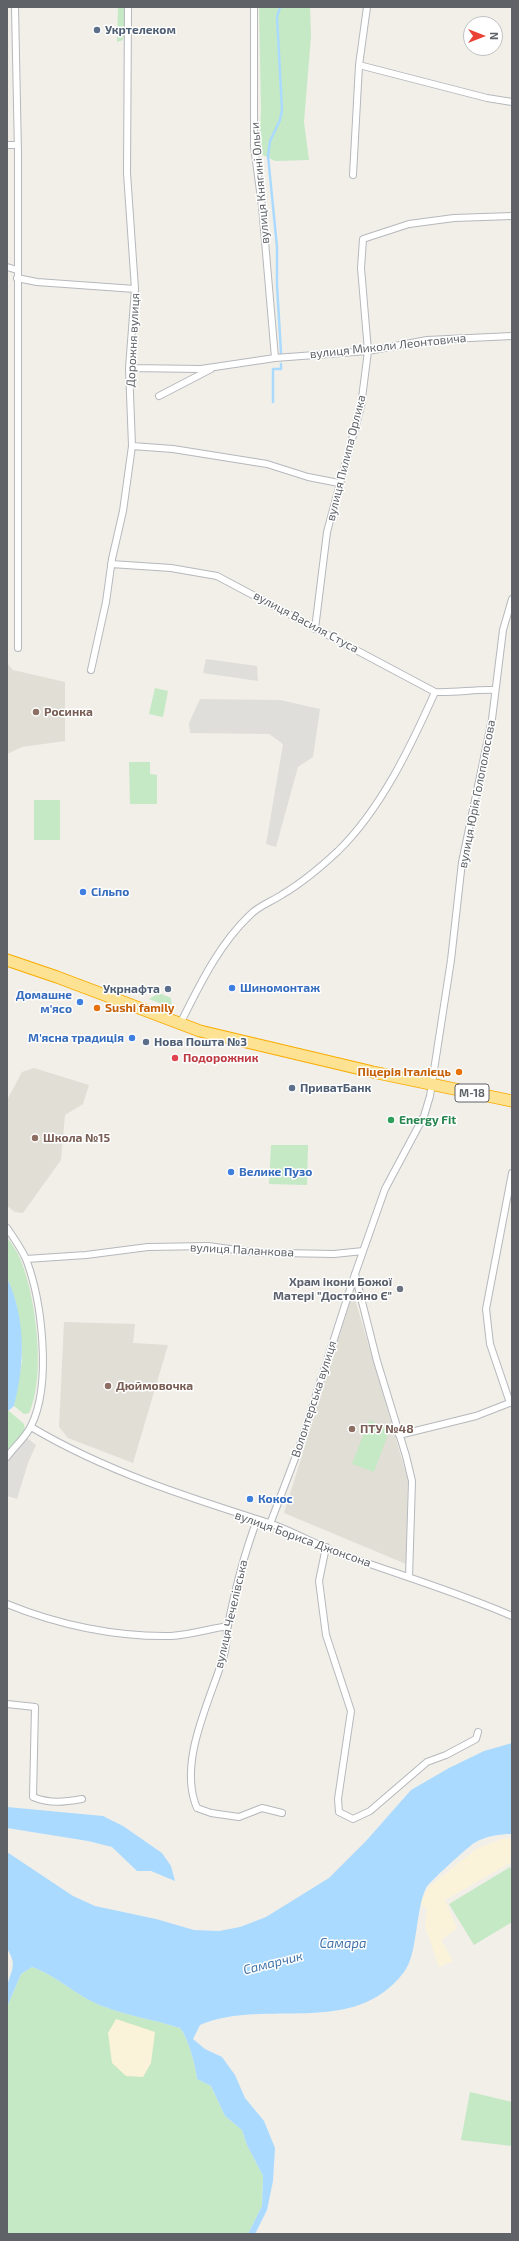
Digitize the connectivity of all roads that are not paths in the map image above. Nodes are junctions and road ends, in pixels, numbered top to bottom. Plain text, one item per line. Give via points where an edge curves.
1 (16, 7) edge
2 (128, 7) edge
3 (254, 7) edge
4 (366, 7) edge
5 (359, 65) junction
6 (512, 102) edge
7 (7, 145) edge
8 (17, 145) junction
9 (353, 175) dead end
10 (512, 216) edge
11 (7, 267) edge
12 (17, 270) junction
13 (17, 278) junction
14 (136, 289) junction
15 (512, 336) edge
16 (368, 351) junction
17 (275, 358) junction
18 (216, 367) junction
19 (129, 368) junction
20 (159, 396) dead end
21 (132, 446) junction
22 (339, 483) junction
23 (111, 564) junction
24 (512, 599) edge
25 (315, 629) junction
26 (18, 648) dead end
27 (91, 670) dead end
28 (495, 690) junction
29 (436, 692) junction
30 (7, 960) edge
31 (180, 1024) junction
32 (432, 1085) junction
33 (512, 1102) edge
34 (512, 1173) edge
35 (7, 1228) edge
36 (363, 1251) junction
37 (26, 1259) junction
38 (355, 1274) junction
39 (511, 1403) edge
40 (31, 1427) junction
41 (399, 1435) junction
42 (7, 1457) edge
43 (257, 1520) junction
44 (270, 1524) junction
45 (326, 1548) junction
46 (409, 1577) junction
47 (7, 1604) edge
48 (512, 1616) edge
49 (228, 1626) junction
50 (7, 1704) edge
51 (478, 1732) dead end
52 (82, 1800) dead end
53 (282, 1813) dead end

1 - 8 street
2 - 14 street, Дорожня вулиця via 127,173
3 - 17 street, вулиця Княгині Ольги via 254,146 262,206
4 - 5 street
5 - 6 street
5 - 9 street
7 - 8 street
8 - 12 street
10 - 16 street, вулиця Пилипа Орлика via 454,218 409,224 363,239 361,268
11 - 12 street
12 - 13 street
13 - 14 street via 37,282
13 - 26 street
14 - 19 street, Дорожня вулиця
15 - 16 street, вулиця Миколи Леонтовича via 427,340
16 - 17 street, вулиця Миколи Леонтовича
16 - 22 street, вулиця Пилипа Орлика via 361,406
17 - 18 street, вулиця Миколи Леонтовича
18 - 19 street, вулиця Миколи Леонтовича
18 - 20 street, вулиця Миколи Леонтовича
19 - 21 street, Дорожня вулиця
21 - 22 street via 173,449 267,464 308,477
21 - 23 street, Дорожня вулиця via 123,511
22 - 25 street, вулиця Пилипа Орлика via 327,532
23 - 25 street, вулиця Василя Стуса via 171,568 217,576
23 - 27 street, Дорожня вулиця via 106,602
24 - 28 street, вулиця Юрія Голополосова via 503,630
25 - 29 street, вулиця Василя Стуса
28 - 29 street, вулиця Василя Стуса
28 - 32 street, вулиця Юрія Голополосова via 492,718 462,862 452,960
29 - 31 street via 412,744 357,829 338,851 285,893 251,914 223,945
30 - 31 highway, М-18
31 - 32 highway, М-18 via 227,1039
32 - 33 highway, М-18
32 - 36 street, Волонтерська вулиця via 424,1116 385,1189
34 - 39 street via 486,1309 490,1344
35 - 37 street
36 - 37 street, вулиця Паланкова via 334,1254 280,1253 208,1246 156,1247
36 - 38 street, Волонтерська вулиця
37 - 40 street via 40,1312 42,1354 39,1397
38 - 41 street
38 - 44 street, Волонтерська вулиця via 304,1434
39 - 41 street via 476,1416
40 - 42 street
40 - 43 street, вулиця Бориса Джонсона via 64,1447 120,1472
41 - 46 street via 412,1481
43 - 44 street, вулиця Бориса Джонсона
43 - 49 street, вулиця Чечелівська via 245,1551
44 - 45 street, вулиця Бориса Джонсона
45 - 46 street, вулиця Бориса Джонсона
45 - 51 street via 319,1581 326,1635 351,1711 338,1800 339,1812 353,1819 370,1811 427,1762 476,1739
46 - 48 street, вулиця Бориса Джонсона
47 - 49 street via 54,1620 110,1632 172,1636
49 - 53 street, вулиця Чечелівська via 224,1654 198,1729 191,1778 194,1800 197,1808 240,1818 262,1808
50 - 52 street via 35,1707 33,1798 44,1802

